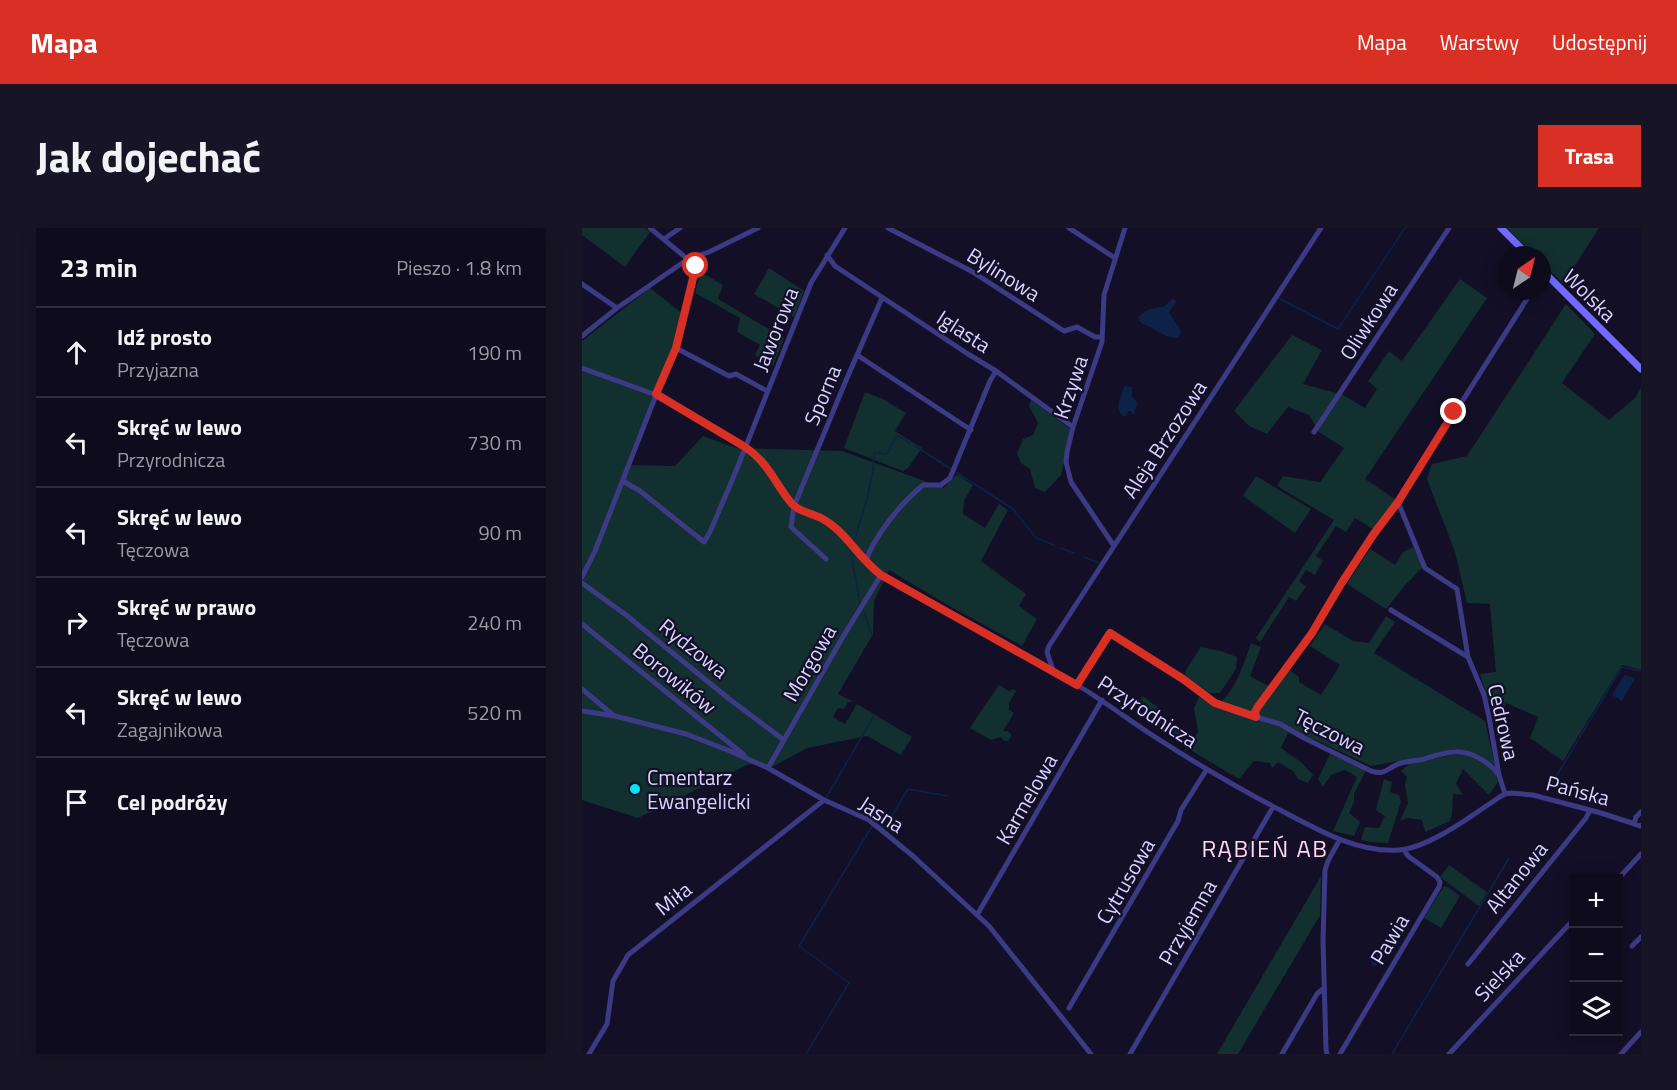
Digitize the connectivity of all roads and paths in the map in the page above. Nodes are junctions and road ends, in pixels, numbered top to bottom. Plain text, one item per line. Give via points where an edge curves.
1 (650, 228) edge
2 (680, 228) edge
3 (758, 228) edge
4 (845, 228) edge
5 (888, 228) edge
6 (1069, 228) edge
7 (1125, 228) edge
8 (1321, 228) edge
9 (1449, 228) edge
10 (1501, 228) edge
11 (664, 239) junction
12 (1519, 246) edge
13 (827, 255) junction
14 (1115, 258) junction
15 (688, 259) junction
16 (822, 263) junction
17 (836, 266) junction
18 (1551, 281) edge
19 (582, 284) edge
20 (882, 298) junction
21 (1526, 300) edge
22 (617, 308) junction
23 (582, 336) edge
24 (1102, 337) junction
25 (676, 348) junction
26 (857, 355) junction
27 (582, 368) edge
28 (1641, 369) edge
29 (996, 371) junction
30 (767, 391) junction
31 (656, 394) junction
32 (1073, 427) junction
33 (970, 430) junction
34 (1314, 432) dead end
35 (745, 447) junction
36 (624, 481) junction
37 (1398, 502) junction
38 (794, 506) junction
39 (1114, 546) junction
40 (826, 559) dead end
41 (865, 562) junction
42 (881, 575) junction
43 (582, 577) edge
44 (582, 583) edge
45 (1391, 610) dead end
46 (582, 624) edge
47 (1468, 657) junction
48 (1054, 672) junction
49 (1077, 685) junction
50 (582, 689) edge
51 (1102, 700) junction
52 (582, 711) edge
53 (615, 716) junction
54 (1256, 717) junction
55 (784, 740) junction
56 (746, 758) junction
57 (768, 768) junction
58 (1207, 769) junction
59 (1499, 775) junction
60 (1504, 794) junction
61 (824, 801) junction
62 (1273, 807) junction
63 (1590, 810) junction
64 (1641, 812) edge
65 (1634, 824) junction
66 (1641, 826) edge
67 (1340, 839) junction
68 (1405, 850) junction
69 (1641, 854) edge
70 (1623, 874) edge
71 (977, 915) junction
72 (1569, 924) edge
73 (1641, 937) edge
74 (1632, 946) dead end
75 (1468, 964) dead end
76 (1324, 988) junction
77 (1069, 1008) dead end
78 (1641, 1032) edge
79 (589, 1054) edge
80 (1091, 1054) edge
81 (1130, 1054) edge
82 (1282, 1054) edge
83 (1327, 1054) edge
84 (1340, 1054) edge
85 (1449, 1054) edge
86 (1621, 1054) edge

1 - 11 street
2 - 11 street
3 - 15 street
4 - 13 street, Jaworowa
5 - 24 street, Bylinowa via 971,271 1064,332 1077,327
6 - 14 street
7 - 14 street, Krzywa
8 - 39 street, Aleja Brzozowa
9 - 34 street, Oliwkowa
10 - 12 street
11 - 15 street
13 - 16 street, Jaworowa
13 - 17 street, Iglasta
14 - 24 street, Krzywa via 1104,295
15 - 22 street
15 - 25 street via 696,266
16 - 17 street, Iglasta
16 - 30 street, Jaworowa
17 - 20 street, Iglasta
18 - 28 street, Wolska
19 - 22 street
20 - 26 street, Sporna
20 - 29 street, Iglasta
21 - 37 street
22 - 23 street
24 - 32 street, Krzywa
25 - 30 street
25 - 31 street
26 - 33 street
26 - 38 street, Sporna
27 - 31 street
29 - 32 street, Iglasta
29 - 33 street
30 - 35 street, Jaworowa
31 - 35 street
31 - 36 street
32 - 39 street, Krzywa via 1067,452 1069,477
33 - 41 street via 946,483 923,485 915,491 881,531
35 - 36 street, Jaworowa via 704,542
35 - 38 street via 765,463
36 - 43 street
37 - 47 street, Cedrowa via 1425,568 1457,589
37 - 54 street via 1312,633 1257,708
38 - 40 street via 791,527
38 - 41 street, Przyrodnicza via 832,525
39 - 48 street, Aleja Brzozowa via 1049,646 1047,652
41 - 42 street, Przyrodnicza
42 - 48 street, Przyrodnicza
42 - 55 street, Morgowa
44 - 55 street, Rydzowa
45 - 47 street
46 - 56 street, Borowików
47 - 59 street, Cedrowa via 1484,695
48 - 49 street, Przyrodnicza
49 - 51 street, Przyrodnicza
49 - 54 street, Tęczowa via 1110,633 1215,703
50 - 53 street
51 - 58 street, Przyrodnicza
51 - 71 street, Karmelowa
52 - 53 street, Jasna
53 - 56 street, Jasna via 686,734
54 - 59 street, Tęczowa via 1280,724 1379,774 1402,764 1457,752 1488,763
55 - 57 street, Morgowa
56 - 57 street, Jasna
57 - 61 street, Jasna
58 - 62 street, Przyrodnicza
58 - 77 street, Cytrusowa
59 - 60 street, Cedrowa
60 - 63 street, Pańska via 1533,795
60 - 68 street, Przyrodnicza via 1451,829
61 - 71 street, Jasna via 875,825
61 - 79 street, Miła via 628,955 613,981 607,1024
62 - 67 street, Przyrodnicza
62 - 81 street, Przyjemna
63 - 65 street, Pańska
63 - 75 street, Altanowa
64 - 65 street
65 - 66 street, Pańska
67 - 68 street, Przyrodnicza via 1380,850
67 - 76 street via 1325,870
68 - 84 street, Pawia via 1437,877 1439,887
69 - 70 street
71 - 80 street, Jasna
72 - 85 street, Sielska
73 - 74 street
76 - 82 street
76 - 83 street
78 - 86 street

